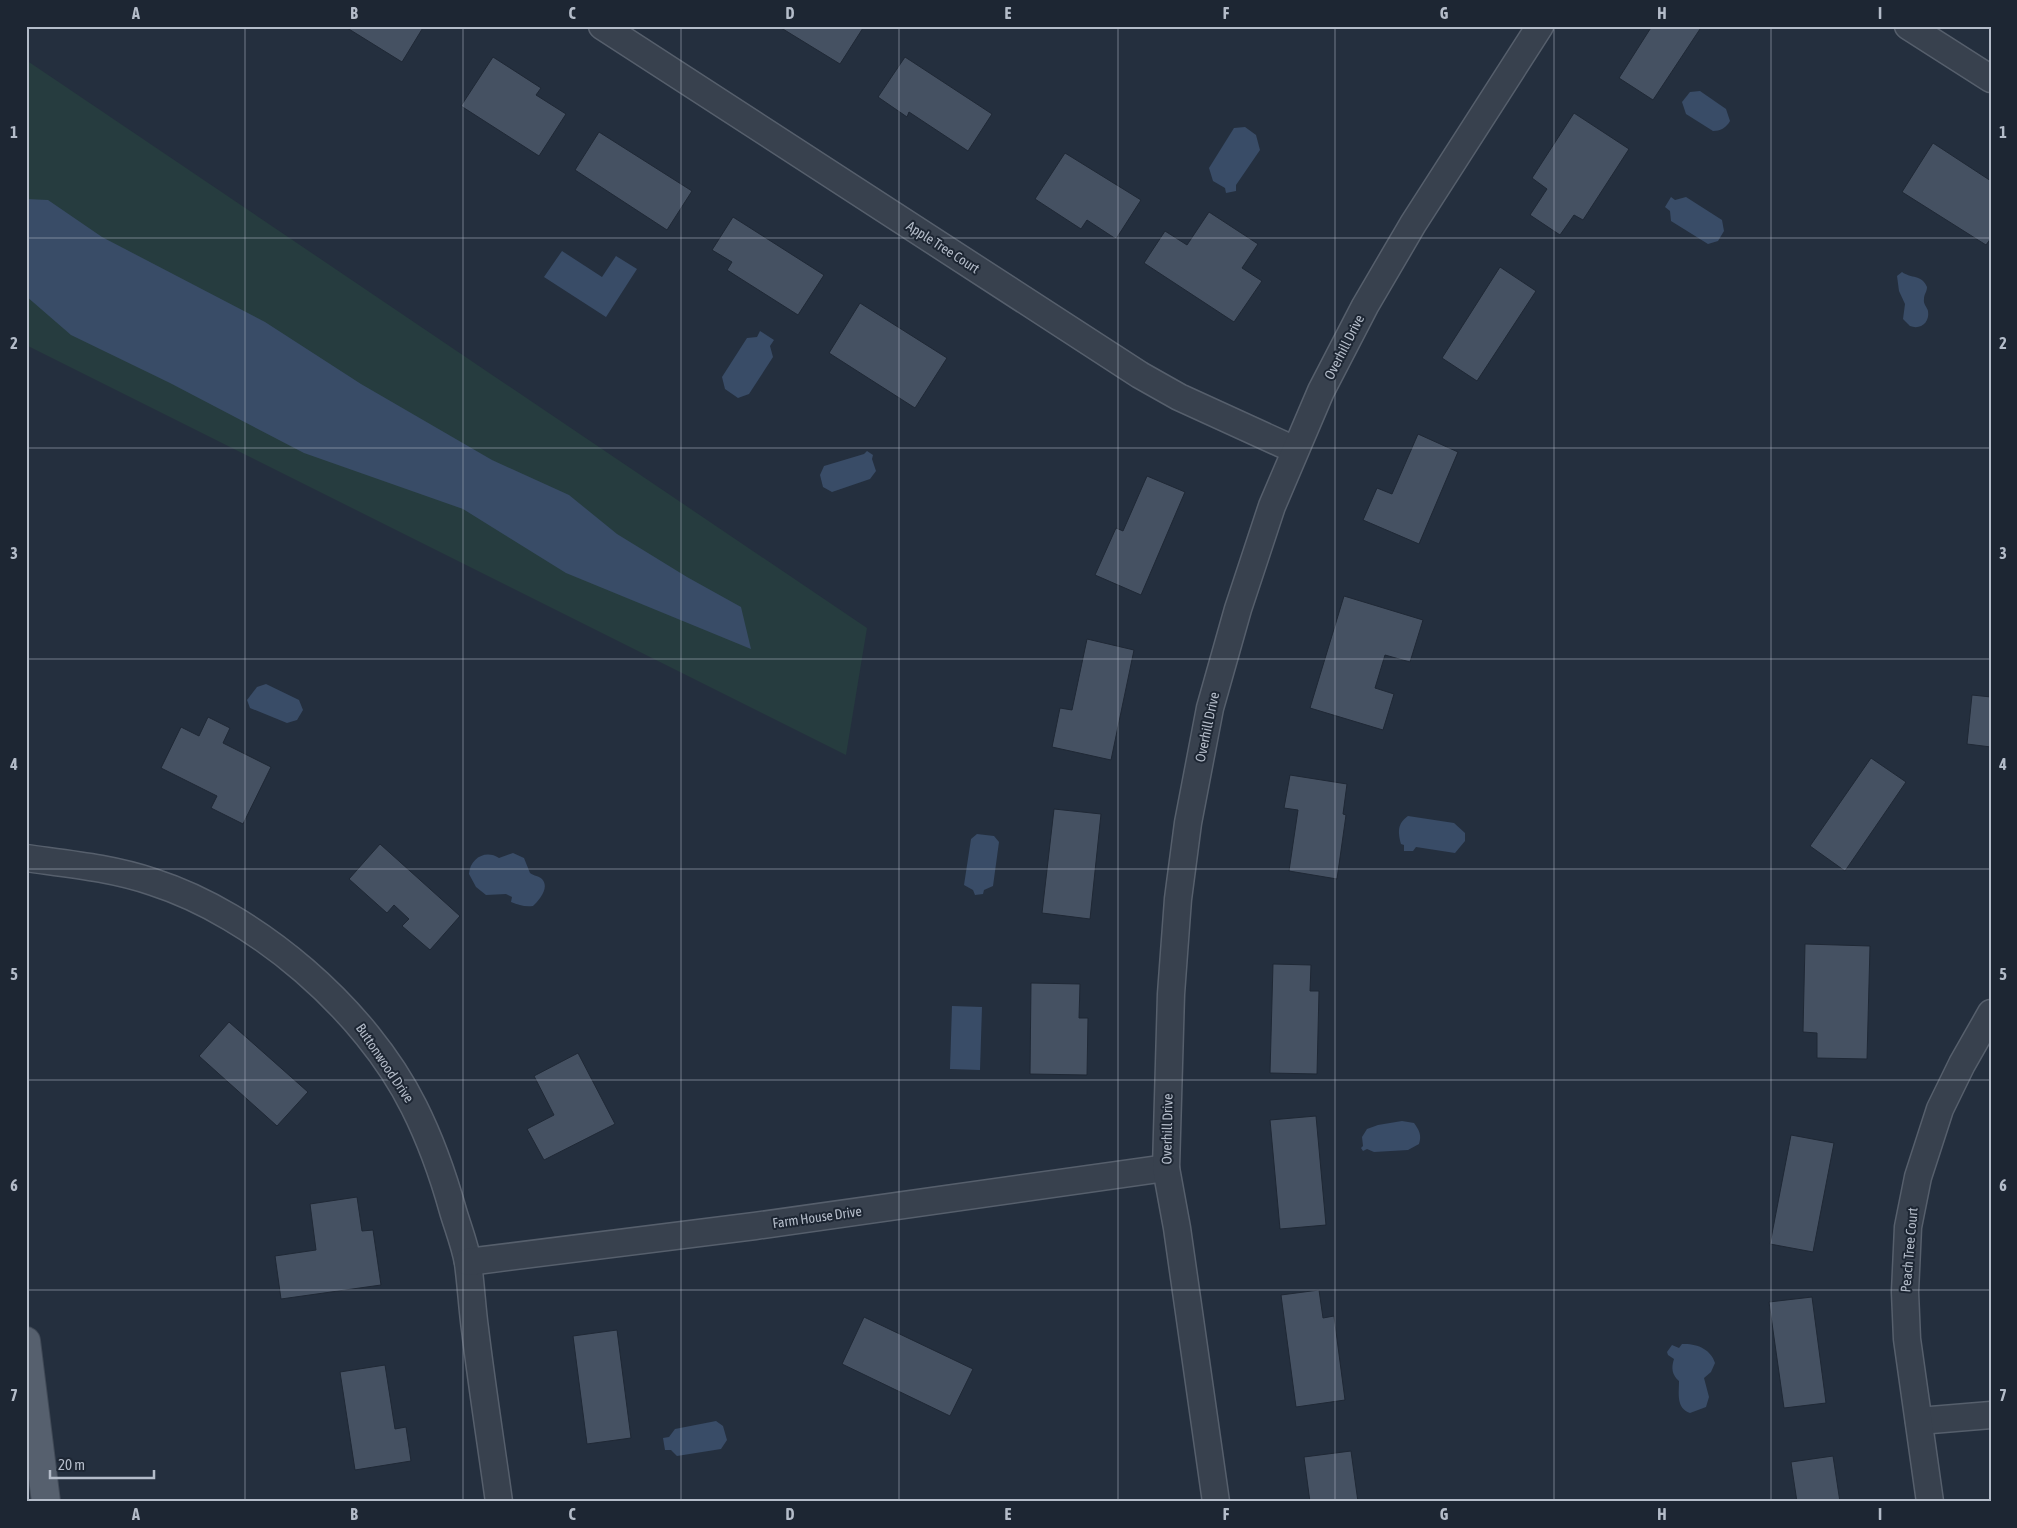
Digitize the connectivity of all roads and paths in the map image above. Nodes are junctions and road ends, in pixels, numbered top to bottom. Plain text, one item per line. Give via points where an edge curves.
1 (602, 26) edge
2 (1540, 26) edge
3 (1908, 26) edge
4 (1991, 79) edge
5 (1294, 450) junction
6 (26, 858) edge
7 (1991, 1014) edge
8 (1166, 1168) junction
9 (468, 1262) junction
10 (26, 1341) edge
11 (1991, 1415) edge
12 (1919, 1421) junction
13 (46, 1502) edge
14 (499, 1502) edge
15 (1216, 1502) edge
16 (1930, 1502) edge

1 - 5 street, Apple Tree Court via 1140,375 1179,397
2 - 5 street, Overhill Drive via 1413,224 1369,299
3 - 4 street
5 - 8 street, Overhill Drive via 1238,609 1210,708 1188,823 1171,994
6 - 9 street, Buttonwood Drive via 110,870 183,894 259,934 324,989 350,1013 390,1066 414,1105 439,1162
7 - 12 street, Peach Tree Court via 1940,1109 1918,1177 1908,1227 1905,1305
8 - 9 street, Farm House Drive via 755,1226
8 - 15 street, Overhill Drive
9 - 14 street, Buttonwood Drive
10 - 13 main road
11 - 12 street
12 - 16 street, Peach Tree Court

